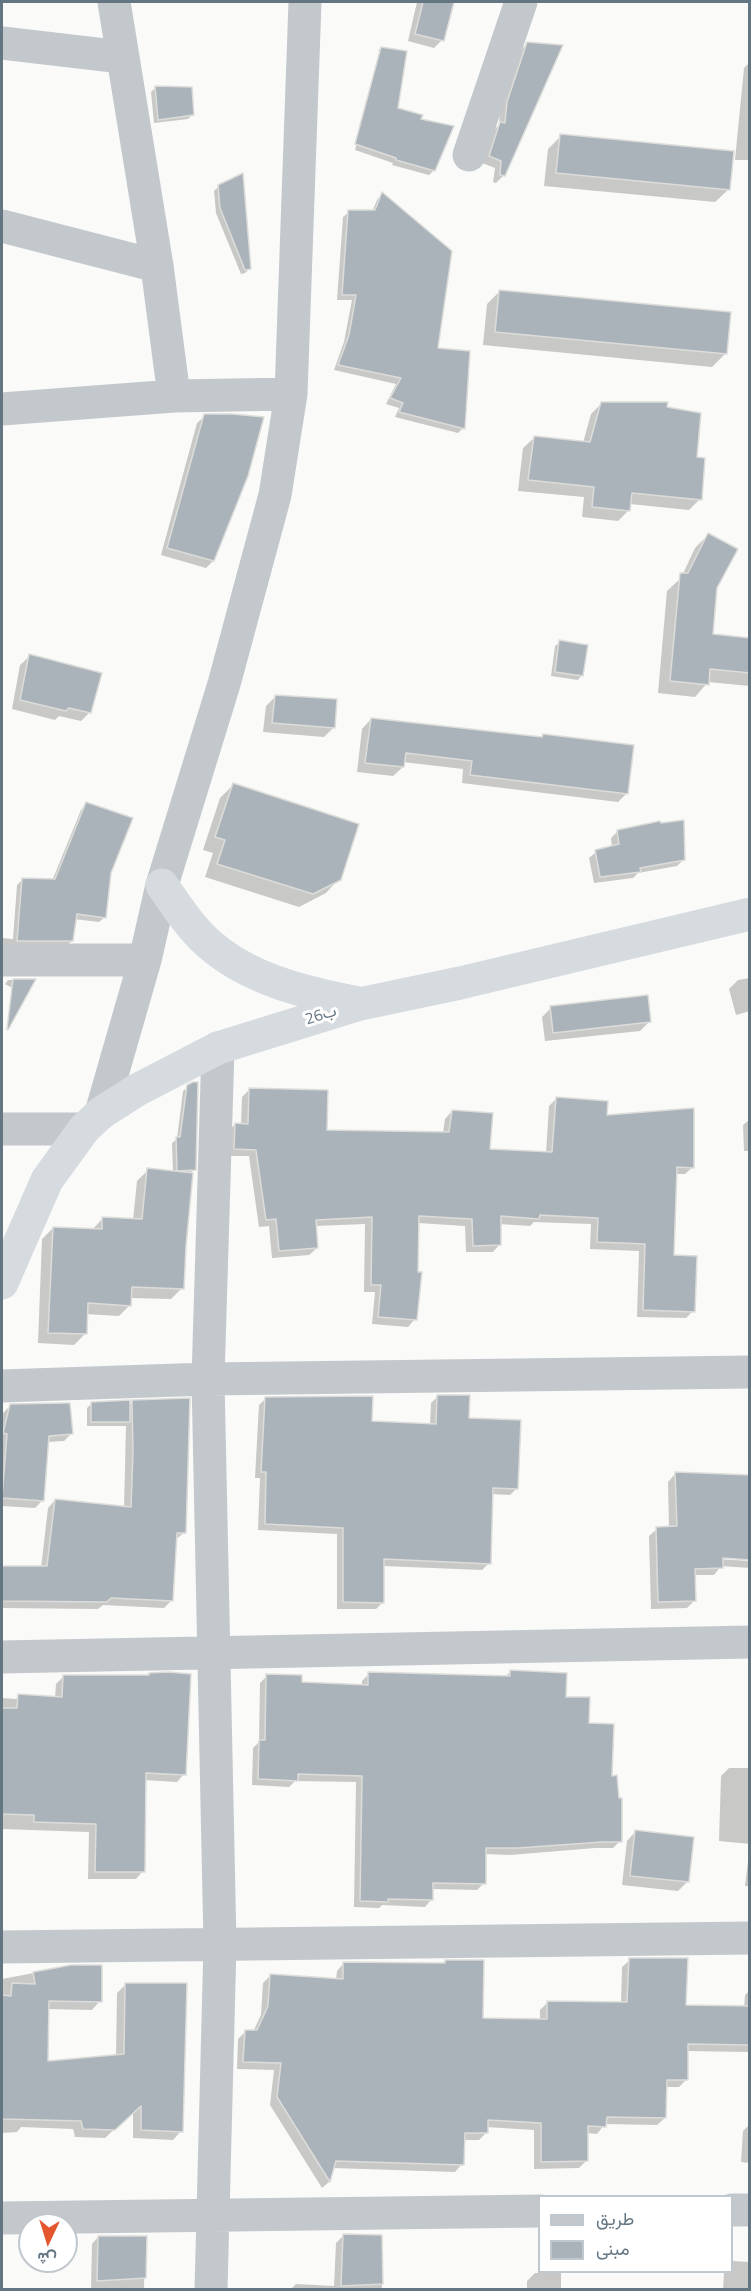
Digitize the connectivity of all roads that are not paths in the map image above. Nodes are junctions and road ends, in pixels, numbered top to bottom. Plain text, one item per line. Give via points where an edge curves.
1 (114, 2) edge
2 (305, 2) edge
3 (521, 2) edge
4 (2, 43) edge
5 (122, 57) junction
6 (469, 155) dead end
7 (2, 226) edge
8 (157, 266) junction
9 (291, 394) junction
10 (174, 396) junction
11 (2, 409) edge
12 (162, 885) junction
13 (750, 914) edge
14 (2, 960) edge
15 (145, 960) junction
16 (360, 1004) junction
17 (218, 1047) junction
18 (93, 1121) junction
19 (2, 1129) edge
20 (2, 1283) edge
21 (750, 1372) edge
22 (208, 1379) junction
23 (2, 1386) edge
24 (750, 1642) edge
25 (212, 1654) junction
26 (2, 1657) edge
27 (750, 1938) edge
28 (220, 1944) junction
29 (2, 1947) edge
30 (733, 2210) edge
31 (750, 2210) edge
32 (538, 2211) edge
33 (212, 2214) junction
34 (2, 2218) edge
35 (211, 2289) edge

1 - 5 street
2 - 9 street
3 - 6 street
4 - 5 street
5 - 8 street
7 - 8 street
8 - 10 street
9 - 10 street
9 - 12 street via 275,495 225,684
10 - 11 street
12 - 15 street
12 - 16 highway via 208,943 233,961 278,983
13 - 16 highway, 26ب
14 - 15 street
15 - 18 street
16 - 17 highway, 26ب
17 - 18 highway, 26ب via 137,1089
17 - 22 street
18 - 19 street
18 - 20 highway, 26ب via 47,1180
21 - 22 street
22 - 23 street
22 - 25 street
24 - 25 street
25 - 26 street
25 - 28 street
27 - 28 street
28 - 29 street
28 - 33 street
30 - 31 street
32 - 33 street
33 - 34 street
33 - 35 street

